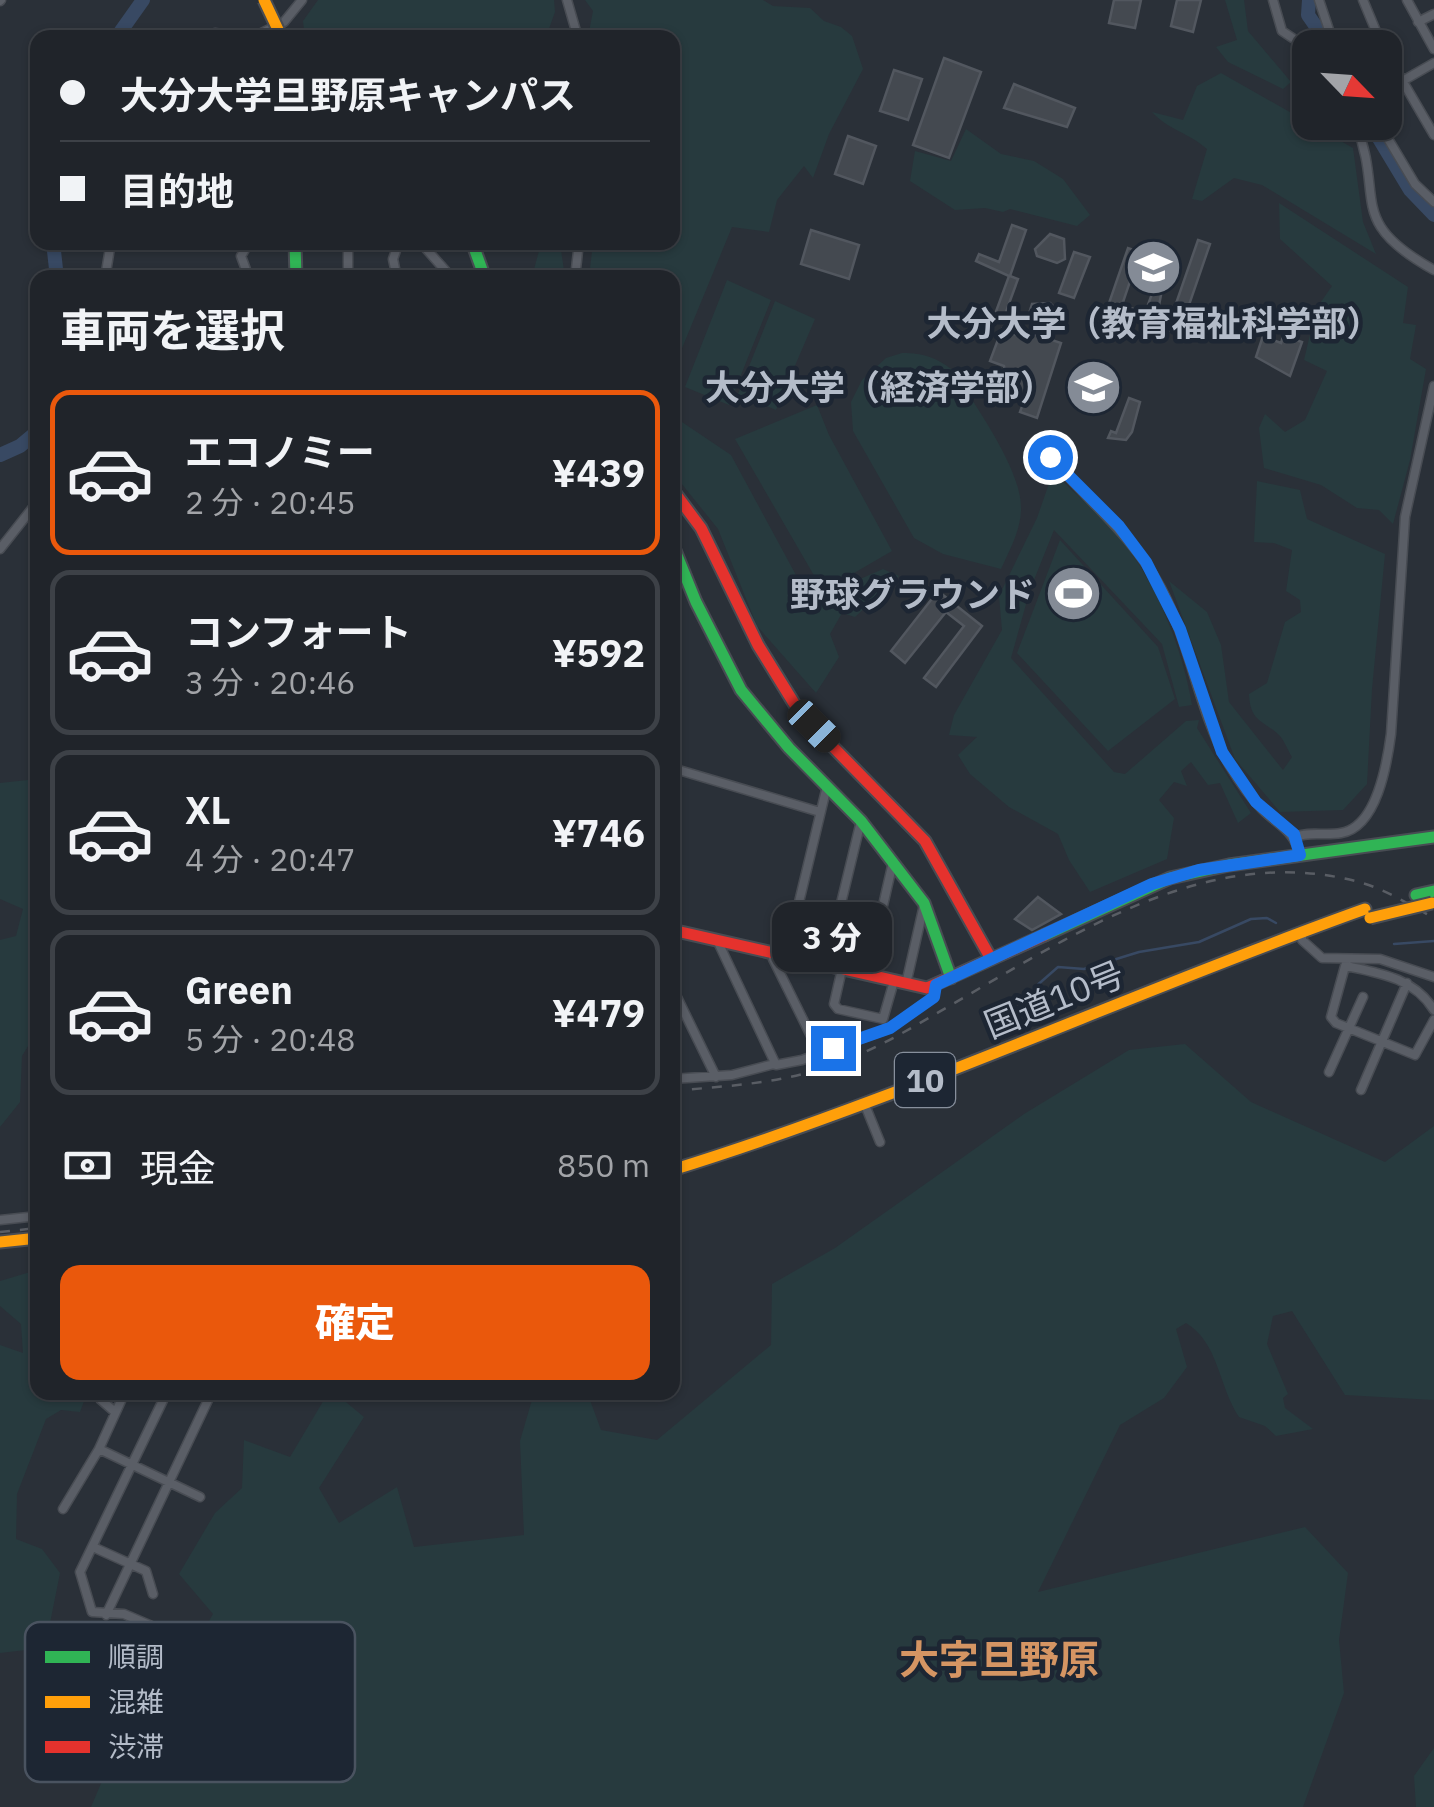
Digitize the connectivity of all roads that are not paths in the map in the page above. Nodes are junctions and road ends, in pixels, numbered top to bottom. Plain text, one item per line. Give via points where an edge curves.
1 (264, 0) edge
2 (302, 0) edge
3 (567, 0) edge
4 (1274, 0) edge
5 (1319, 0) edge
6 (1363, 0) edge
7 (1407, 0) edge
8 (1434, 14) edge
9 (1418, 22) junction
10 (266, 30) edge
11 (278, 30) edge
12 (576, 30) edge
13 (1328, 30) edge
14 (1376, 30) edge
15 (1292, 38) edge
16 (1434, 49) edge
17 (1434, 64) edge
18 (1402, 81) joint
19 (1434, 135) edge
20 (1364, 140) edge
21 (1389, 140) edge
22 (1434, 202) edge
23 (427, 250) edge
24 (445, 270) edge
25 (1434, 270) edge
26 (1434, 386) edge
27 (1038, 441) dead end
28 (680, 500) edge
29 (30, 511) edge
30 (0, 550) edge
31 (680, 563) edge
32 (680, 770) edge
33 (827, 785) junction
34 (820, 812) junction
35 (862, 821) junction
36 (1295, 837) junction
37 (1434, 837) edge
38 (1300, 855) junction
39 (893, 862) junction
40 (1433, 899) edge
41 (924, 903) junction
42 (1368, 914) junction
43 (680, 932) edge
44 (1302, 935) junction
45 (717, 940) junction
46 (780, 955) junction
47 (990, 957) junction
48 (1346, 963) junction
49 (826, 966) junction
50 (842, 969) junction
51 (867, 975) junction
52 (1434, 977) edge
53 (951, 978) junction
54 (900, 983) junction
55 (1407, 983) junction
56 (936, 985) junction
57 (1363, 997) dead end
58 (680, 1003) edge
59 (1434, 1010) edge
60 (1434, 1020) edge
61 (1349, 1029) junction
62 (1381, 1044) junction
63 (818, 1050) dead end
64 (774, 1064) junction
65 (1329, 1072) dead end
66 (716, 1076) junction
67 (680, 1078) edge
68 (1361, 1090) dead end
69 (866, 1104) junction
70 (880, 1142) dead end
71 (680, 1167) edge
72 (30, 1217) edge
73 (0, 1220) edge
74 (30, 1239) edge
75 (0, 1242) edge
76 (102, 1400) edge
77 (121, 1400) edge
78 (163, 1400) edge
79 (208, 1400) edge
80 (115, 1412) junction
81 (99, 1449) junction
82 (132, 1465) junction
83 (169, 1482) junction
84 (200, 1498) dead end
85 (63, 1510) dead end
86 (92, 1547) junction
87 (130, 1564) junction
88 (153, 1594) dead end
89 (106, 1615) junction
90 (142, 1622) edge

1 - 11 main road, bridge
2 - 10 street via 284,22
3 - 12 street
4 - 15 street via 1282,32
5 - 13 street
6 - 14 street
7 - 9 street
8 - 9 street
9 - 16 street
17 - 18 street
18 - 19 street
20 - 25 street via 1369,195 1383,236
21 - 22 street
23 - 24 street
26 - 36 street via 1404,517 1386,767 1356,828
27 - 36 street via 1146,562 1180,629 1222,752 1256,802
28 - 47 main road via 800,713 925,841
29 - 30 street
31 - 33 main road via 742,690
32 - 34 street
33 - 34 street
33 - 35 main road
34 - 46 street
35 - 39 main road
35 - 49 street
36 - 38 street
37 - 38 main road
38 - 47 main road via 1170,878
39 - 41 main road
39 - 51 street
40 - 42 main road, 国道10号 / 10, bridge
40 - 42 main road, 国道10号 / 10 via 1416,895
41 - 53 main road
41 - 54 street
42 - 44 main road, 国道10号 / 10
43 - 45 main road
44 - 48 street via 1322,958
44 - 69 main road, 国道10号 / 10
45 - 46 main road
45 - 64 street
46 - 49 main road
46 - 63 street via 773,959
47 - 53 main road
48 - 52 street via 1391,962
48 - 55 street
48 - 61 street via 1330,1014
49 - 50 main road
50 - 51 main road
50 - 54 street via 838,1009 884,1018
51 - 54 main road
53 - 56 main road
54 - 56 main road
55 - 59 street
55 - 62 street
56 - 64 street via 934,997 890,1028
57 - 61 street
58 - 66 street
60 - 62 street via 1415,1055
61 - 62 street
61 - 65 street
62 - 68 street
64 - 66 street
66 - 67 street
69 - 70 street
69 - 71 main road, 国道10号 / 10
72 - 73 street
74 - 75 main road
76 - 80 street
77 - 80 street
78 - 82 street
79 - 83 street
80 - 81 street
81 - 82 street
81 - 85 street
82 - 83 street
82 - 86 street
83 - 84 street
83 - 87 street
86 - 87 street
86 - 89 street via 81,1578 92,1612
87 - 88 street via 149,1574
87 - 89 street
89 - 90 street

